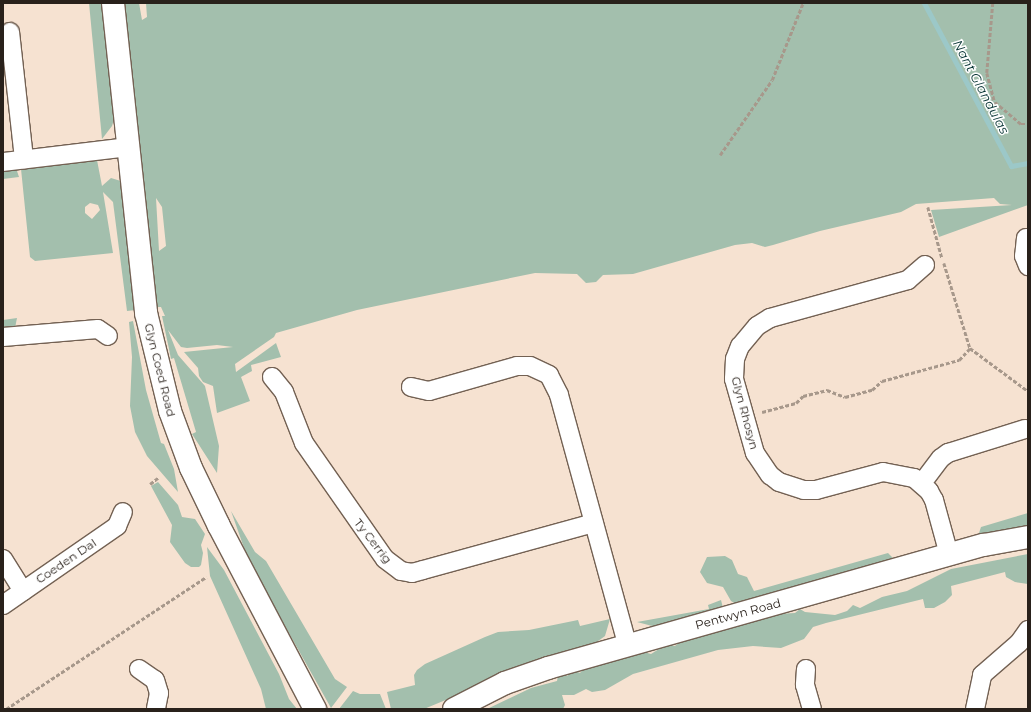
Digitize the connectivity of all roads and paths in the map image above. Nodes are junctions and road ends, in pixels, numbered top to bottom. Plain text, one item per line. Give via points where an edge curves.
1 (112, 3) edge
2 (803, 3) edge
3 (992, 3) edge
4 (10, 32) dead end
5 (1028, 124) edge
6 (128, 147) junction
7 (720, 155) dead end
8 (24, 159) junction
9 (3, 162) edge
10 (928, 208) dead end
11 (1026, 238) dead end
12 (925, 265) dead end
13 (1028, 266) edge
14 (108, 336) dead end
15 (3, 337) edge
16 (970, 348) junction
17 (272, 377) dead end
18 (411, 387) dead end
19 (1028, 392) edge
20 (744, 416) junction
21 (1026, 429) dead end
22 (159, 476) dead end
23 (922, 483) junction
24 (150, 484) dead end
25 (123, 512) dead end
26 (594, 523) junction
27 (1028, 537) edge
28 (949, 554) junction
29 (3, 559) edge
30 (206, 577) dead end
31 (23, 591) junction
32 (3, 605) edge
33 (1028, 630) edge
34 (627, 644) junction
35 (139, 669) dead end
36 (806, 669) dead end
37 (317, 708) edge
38 (6, 709) edge
39 (156, 709) edge
40 (454, 709) edge
41 (812, 709) edge
42 (975, 709) edge

1 - 6 street, Glyn Coed Road
2 - 7 path via 772,80
3 - 5 path via 987,73 995,102 1021,124
4 - 8 street
6 - 8 street
6 - 37 street, Glyn Coed Road via 146,314 156,360 178,435 219,526
8 - 9 street
10 - 16 path
11 - 13 street via 1024,256
12 - 20 street, Glyn Rhosyn via 908,280 770,318 757,326 740,346 734,370
14 - 15 street via 98,329
16 - 19 path
16 - 20 path via 959,360 882,381 872,390 846,397 827,390 803,396 796,403
17 - 26 street, Ty Cerrig via 284,392 304,444 384,559 401,571 412,573
18 - 26 street via 429,391 517,366 530,366 549,375 558,395
20 - 23 street, Glyn Rhosyn via 762,467 780,482 791,487 816,490 883,472 904,474
21 - 23 street via 948,454 941,458
22 - 24 path
23 - 28 street, Glyn Rhosyn via 934,500
25 - 31 street, Coeden Dal via 117,526
26 - 34 street
27 - 28 street, Pentwyn Road
28 - 34 street, Pentwyn Road
29 - 31 street
30 - 38 path
31 - 32 street, Coeden Dal
33 - 42 street via 1019,643 982,675
34 - 40 street, Pentwyn Road via 505,683
35 - 39 street via 155,680 159,693
36 - 41 street via 805,685

